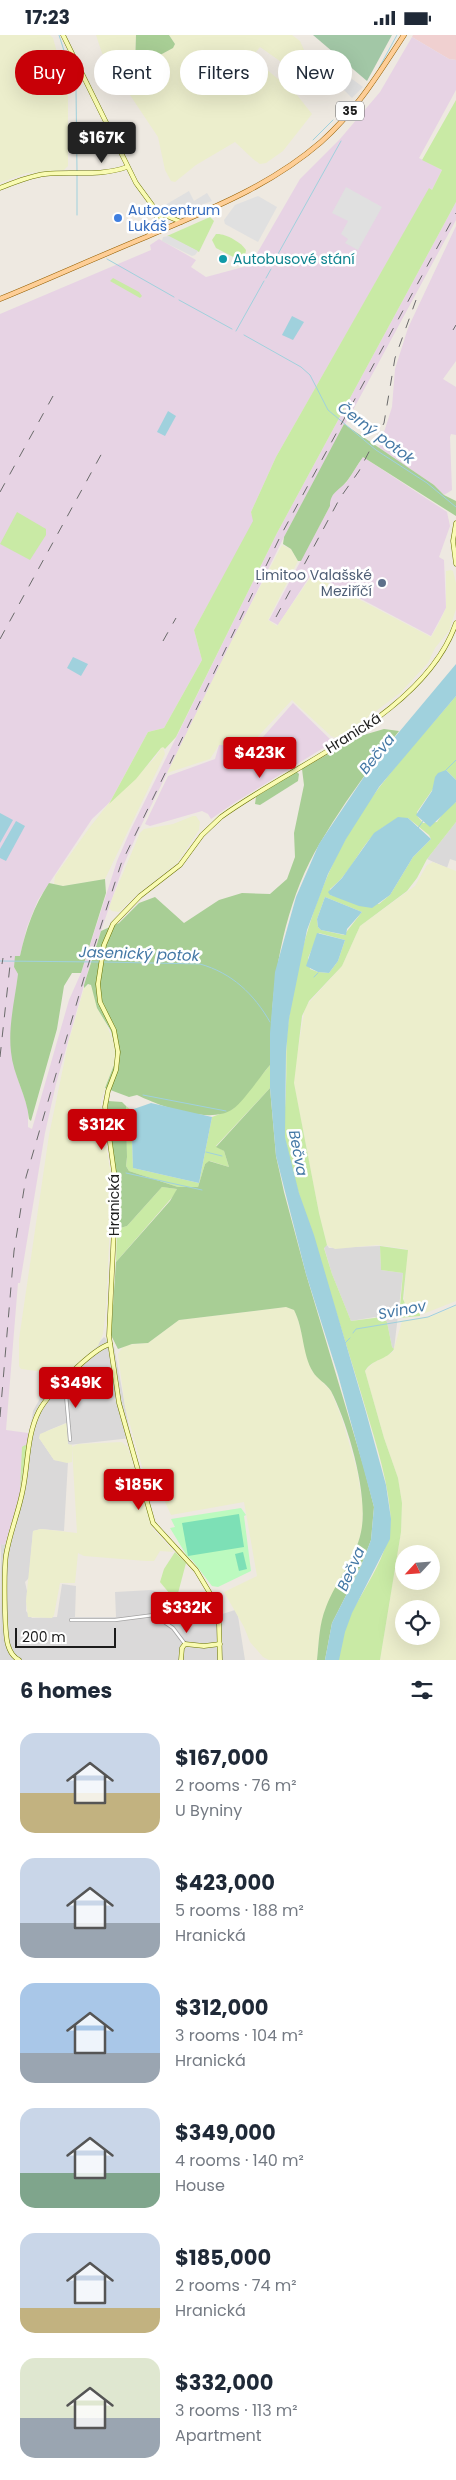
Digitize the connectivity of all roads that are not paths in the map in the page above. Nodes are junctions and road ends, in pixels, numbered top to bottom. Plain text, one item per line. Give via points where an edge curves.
1 (63, 35) edge
2 (403, 35) edge
3 (127, 167) junction
4 (0, 188) edge
5 (157, 210) junction
6 (181, 222) junction
7 (166, 228) junction
8 (148, 236) junction
9 (0, 299) edge
10 (456, 523) edge
11 (456, 564) edge
12 (456, 623) edge
13 (110, 1344) junction
14 (63, 1381) junction
15 (70, 1440) dead end
16 (71, 1620) dead end
17 (185, 1644) junction
18 (220, 1644) junction
19 (17, 1660) edge
20 (181, 1660) edge
21 (220, 1660) edge

1 - 3 street
2 - 6 main road, 35 via 372,85 322,141 256,187
3 - 4 street via 107,173 37,176
3 - 5 street
5 - 6 street
5 - 7 street
5 - 8 street via 156,227
6 - 7 main road, 35
7 - 8 main road, 35
8 - 9 main road, 35
10 - 11 street via 453,536
12 - 13 street, Hranická via 443,650 391,709 263,788 213,823 176,869 140,895 117,920 107,937 101,962 99,995 117,1039 118,1052 105,1107 116,1186
13 - 14 street via 99,1349
13 - 18 street, Hranická via 119,1403 151,1518 159,1532 190,1564 208,1589 217,1609
14 - 15 street
14 - 19 street via 38,1412 5,1557 6,1636 10,1652
16 - 17 street via 115,1620 154,1615 173,1628
17 - 18 street
17 - 20 street
18 - 21 street, Hranická

